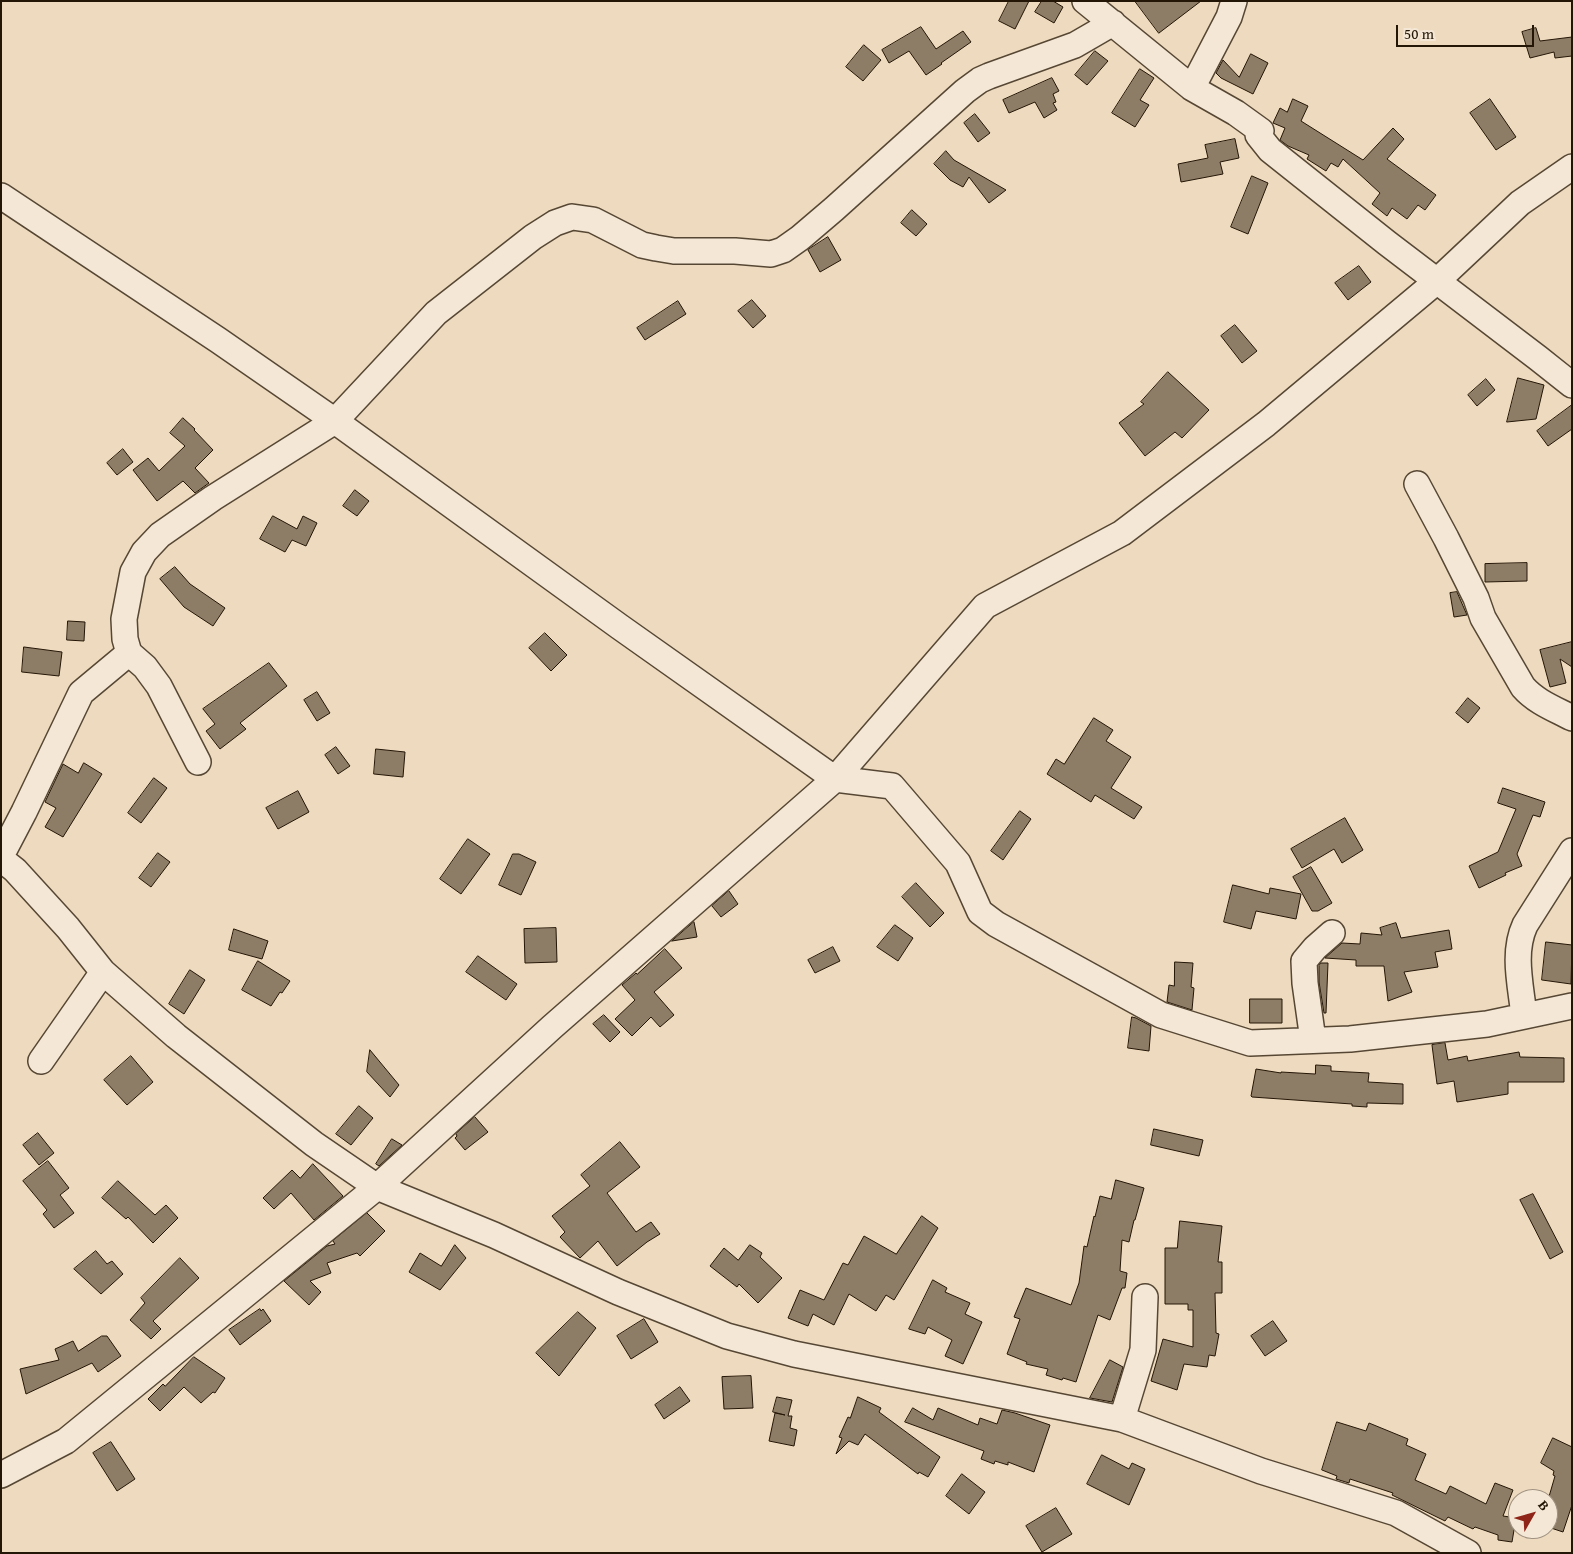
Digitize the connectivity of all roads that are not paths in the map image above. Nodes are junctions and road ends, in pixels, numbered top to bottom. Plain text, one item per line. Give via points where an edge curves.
1 (1085, 1) edge
2 (1234, 1) edge
3 (1113, 23) junction
4 (1192, 88) junction
5 (1572, 167) edge
6 (1, 196) edge
7 (1437, 281) junction
8 (1572, 385) edge
9 (335, 421) junction
10 (1417, 484) dead end
11 (129, 653) junction
12 (1572, 718) edge
13 (198, 762) dead end
14 (835, 779) junction
15 (1572, 851) edge
16 (1, 858) edge
17 (1332, 933) dead end
18 (103, 972) junction
19 (1572, 1006) edge
20 (1524, 1016) junction
21 (1313, 1040) junction
22 (41, 1061) dead end
23 (377, 1187) junction
24 (1145, 1298) dead end
25 (1122, 1419) junction
26 (1, 1475) edge
27 (1468, 1553) edge

1 - 3 street
2 - 4 street
3 - 4 street
3 - 9 street via 1075,45 980,80 800,238 777,252 674,251 642,245 593,220 572,217 555,223 436,312
4 - 7 street via 1261,131 1258,135 1270,150
5 - 7 street via 1520,203
6 - 9 street
7 - 8 street
7 - 14 street via 1266,424 1122,533 986,606
9 - 11 street via 172,525 144,552 133,572 124,619
9 - 14 street
10 - 12 street via 1476,598 1483,618 1523,687 1545,705
11 - 13 street via 159,686
11 - 16 street via 81,693
14 - 21 street via 892,786 958,863 980,912 1160,1015 1250,1043
14 - 23 street via 552,1027
15 - 20 street via 1519,937 1517,949
16 - 18 street via 61,920
17 - 21 street via 1304,961
18 - 22 street
18 - 23 street via 176,1036 314,1144
19 - 20 street
20 - 21 street via 1487,1024
23 - 25 street via 727,1336 804,1356
23 - 26 street via 66,1441
24 - 25 street via 1143,1350
25 - 27 street via 1260,1471 1396,1513

